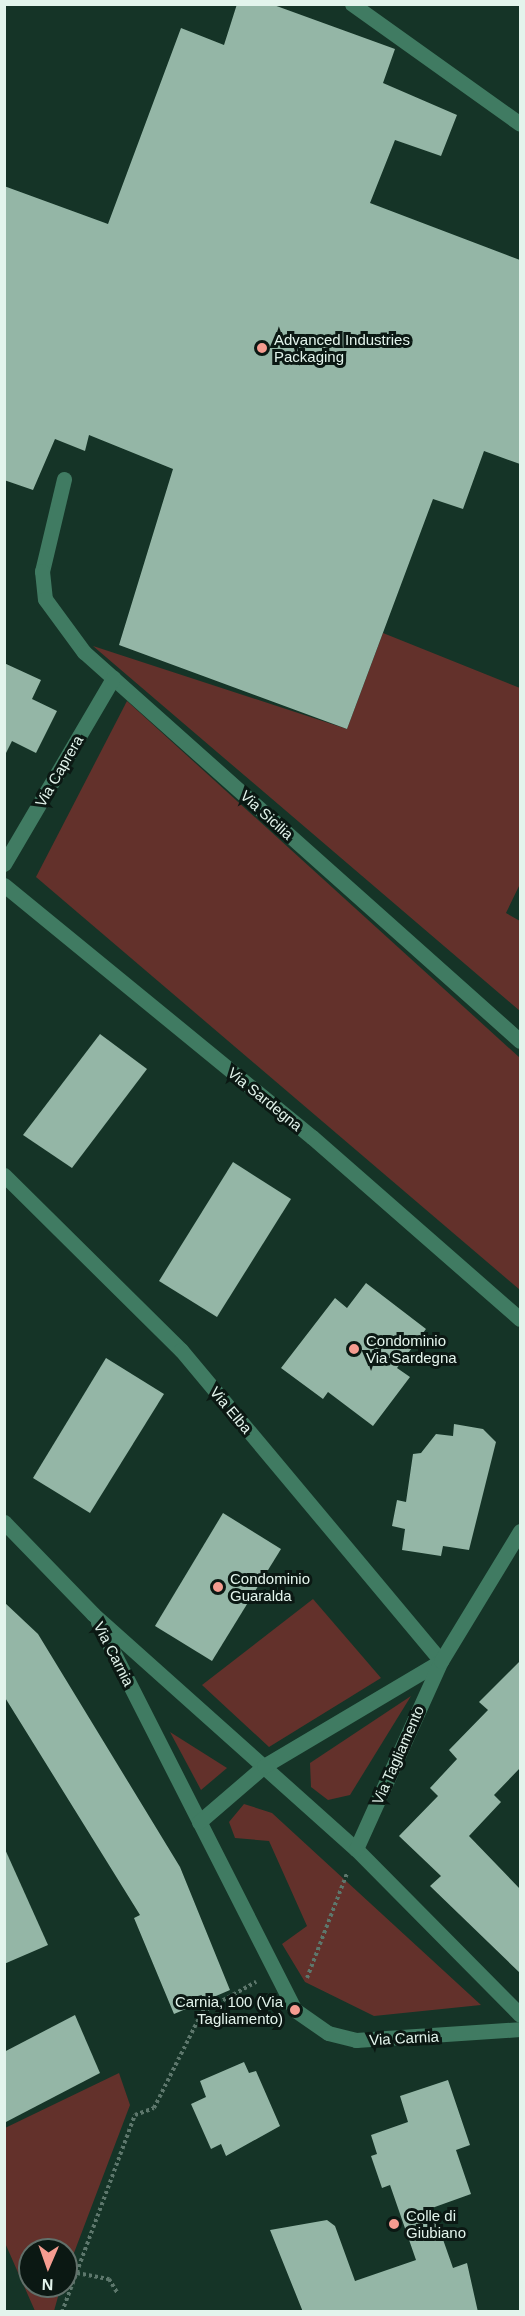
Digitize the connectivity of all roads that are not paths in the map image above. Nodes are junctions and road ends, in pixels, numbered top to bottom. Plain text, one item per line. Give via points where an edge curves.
1 (352, 4) edge
2 (520, 124) edge
3 (64, 479) dead end
4 (113, 678) junction
5 (4, 864) edge
6 (4, 885) edge
7 (520, 1041) edge
8 (4, 1175) edge
9 (520, 1319) edge
10 (4, 1522) edge
11 (520, 1531) edge
12 (93, 1614) junction
13 (441, 1660) junction
14 (264, 1766) junction
15 (200, 1822) junction
16 (356, 1849) junction
17 (520, 2015) edge
18 (520, 2029) edge

1 - 2 street
3 - 4 street, Via Sicilia via 42,571 45,599 84,652
4 - 5 street, Via Caprera
4 - 7 street, Via Sicilia
6 - 9 street, Via Sardegna via 312,1137
8 - 13 street, Via Elba via 181,1350
10 - 12 street, Via Carnia
11 - 13 street, Via Tagliamento
12 - 14 street, Via Carnia
12 - 15 street, Via Carnia
13 - 14 street, Via Tagliamento
13 - 16 street, Via Tagliamento
14 - 15 street
14 - 16 street, Via Carnia
15 - 18 street, Via Carnia via 295,2010 328,2033 356,2040
16 - 17 street, Via Carnia

